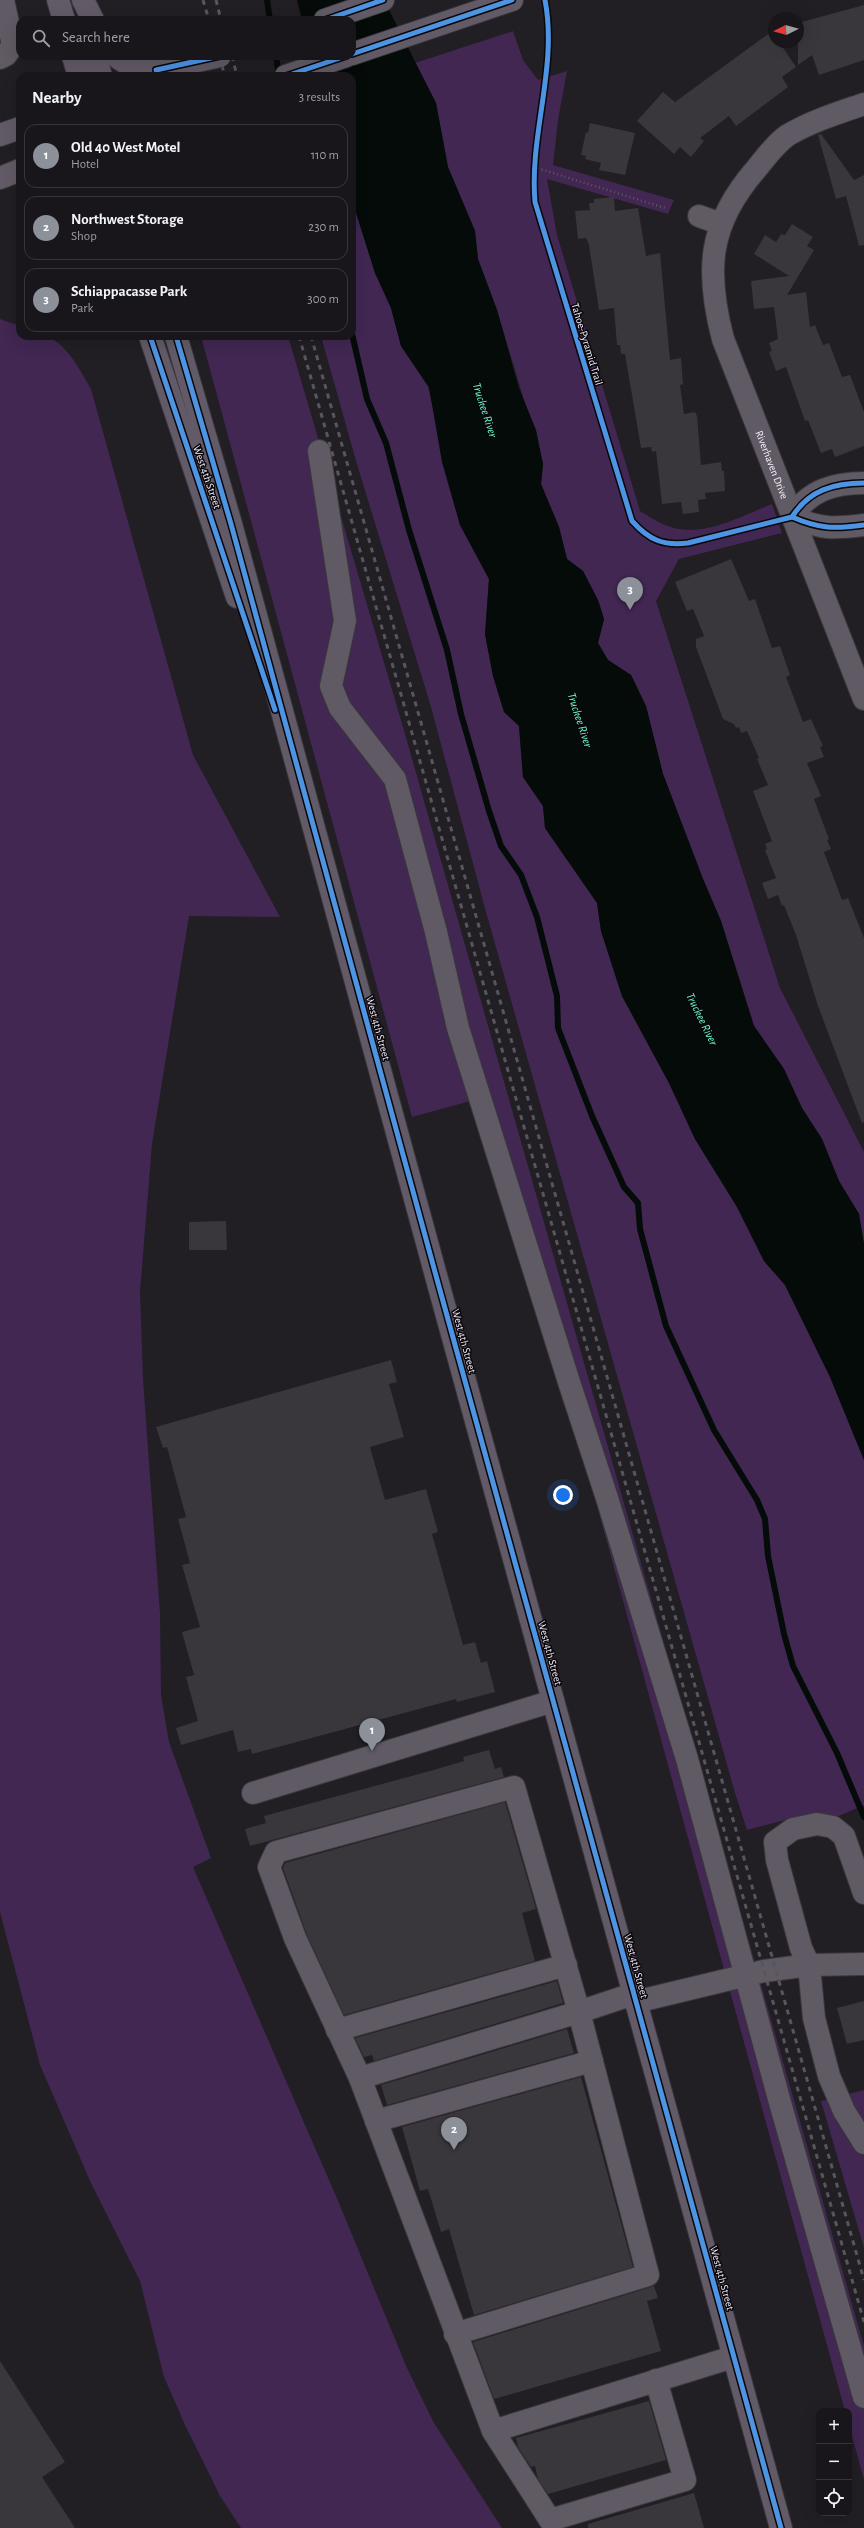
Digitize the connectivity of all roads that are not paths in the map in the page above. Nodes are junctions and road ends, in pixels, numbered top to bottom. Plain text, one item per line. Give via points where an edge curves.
1 (3, 0) edge
2 (58, 0) edge
3 (79, 0) edge
4 (83, 0) edge
5 (383, 0) edge
6 (512, 0) edge
7 (63, 16) edge
8 (84, 16) edge
9 (91, 16) edge
10 (337, 16) edge
11 (0, 33) edge
12 (356, 53) edge
13 (3, 57) edge
14 (74, 60) edge
15 (96, 60) edge
16 (120, 60) edge
17 (206, 60) edge
18 (211, 60) edge
19 (334, 60) edge
20 (78, 72) edge
21 (100, 72) edge
22 (156, 72) edge
23 (164, 72) edge
24 (165, 72) edge
25 (298, 72) edge
26 (864, 104) edge
27 (16, 129) edge
28 (0, 135) edge
29 (16, 172) edge
30 (0, 178) edge
31 (699, 216) dead end
32 (721, 224) junction
33 (151, 340) edge
34 (177, 340) edge
35 (319, 451) dead end
36 (864, 483) edge
37 (792, 517) junction
38 (864, 525) edge
39 (864, 699) edge
40 (301, 784) junction
41 (553, 1701) junction
42 (253, 1793) dead end
43 (864, 1893) edge
44 (864, 1963) edge
45 (566, 1965) junction
46 (809, 1965) junction
47 (747, 1974) junction
48 (634, 1998) junction
49 (579, 2012) junction
50 (337, 2030) junction
51 (592, 2061) junction
52 (360, 2078) junction
53 (376, 2121) junction
54 (864, 2143) edge
55 (455, 2334) junction
56 (733, 2357) junction
57 (656, 2380) junction
58 (864, 2397) edge
59 (493, 2431) junction
60 (781, 2528) edge

1 - 13 street via 13,45
2 - 7 main road
3 - 8 main road
4 - 9 main road
5 - 10 main road
6 - 12 main road
11 - 13 street
14 - 20 main road
15 - 21 main road
16 - 22 main road
17 - 23 main road, bridge
18 - 24 main road, bridge
19 - 25 main road
26 - 32 street, Riverhaven Drive via 811,123 787,136 731,200
27 - 28 main road
29 - 30 main road
31 - 32 street
32 - 37 street, Riverhaven Drive via 713,251 714,304 723,340
33 - 40 main road, West 4th Street
34 - 40 main road, West 4th Street via 233,532
35 - 47 street via 345,621 332,686 340,708 395,779 436,932 458,1028 623,1548 687,1759
36 - 37 street via 824,489 802,502
37 - 38 street via 828,529
37 - 39 street, Riverhaven Drive
40 - 41 main road, West 4th Street
41 - 42 street
41 - 48 main road, West 4th Street
43 - 46 street via 844,1836 833,1827 817,1824 792,1829 775,1842 777,1860 801,1948
44 - 46 street
45 - 49 street
45 - 50 street
45 - 50 street via 514,1787 276,1852 269,1867 295,1938
46 - 47 street
46 - 54 street via 814,2018 829,2076 844,2111
47 - 48 street
47 - 58 street via 781,2107
48 - 49 street
48 - 56 main road, West 4th Street
49 - 51 street
49 - 52 street
50 - 52 street
51 - 53 street
51 - 55 street via 648,2275
52 - 53 street
53 - 55 street
55 - 59 street
56 - 57 street
56 - 60 main road, West 4th Street
57 - 59 street
57 - 59 street via 685,2480 550,2520

